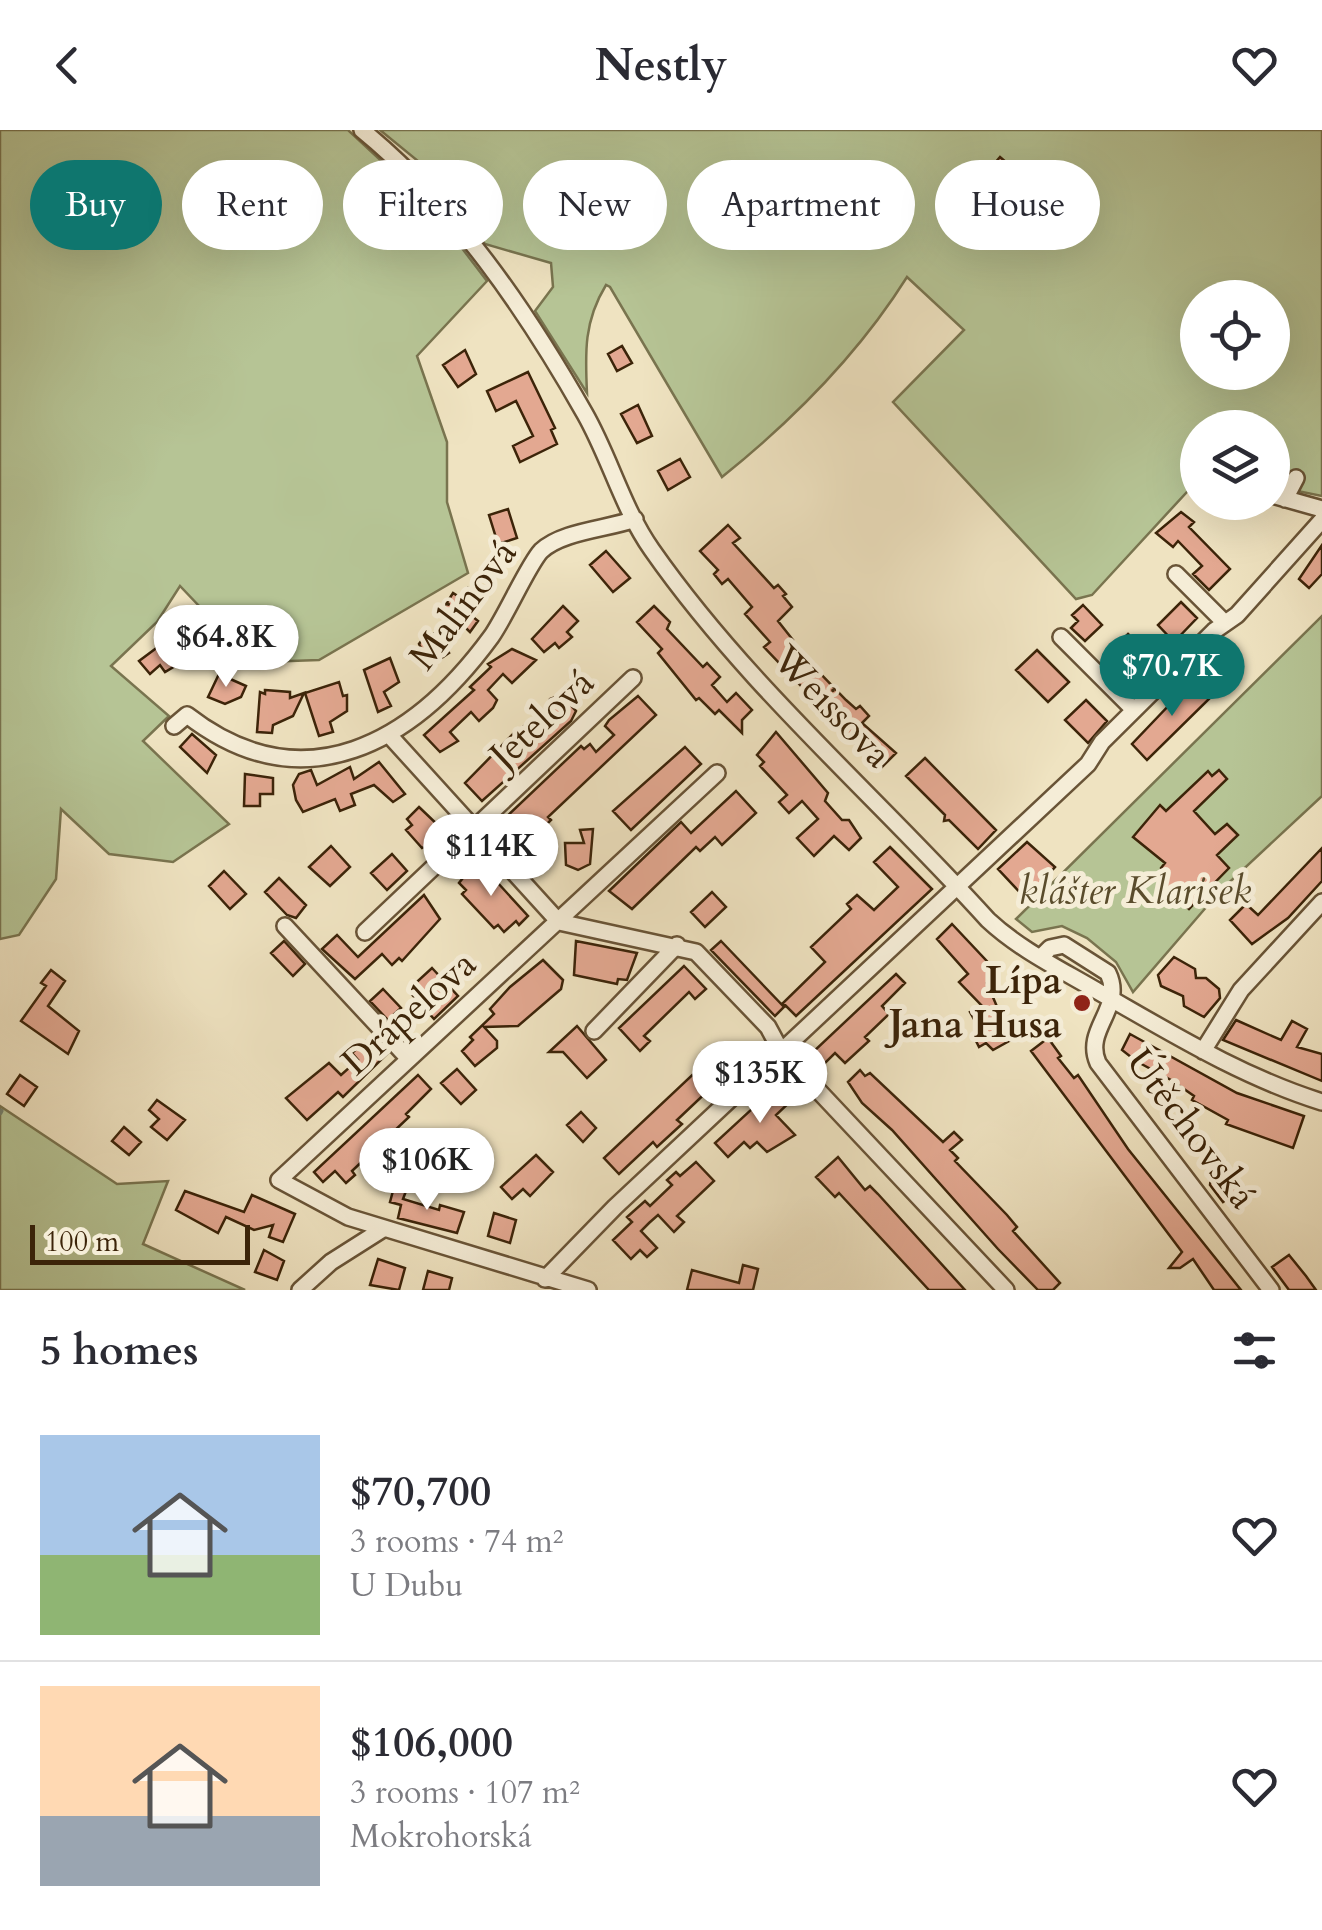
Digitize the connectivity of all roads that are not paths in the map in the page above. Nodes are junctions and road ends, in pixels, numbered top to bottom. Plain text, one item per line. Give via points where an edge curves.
1 (362, 130) edge
2 (1296, 478) dead end
3 (1290, 485) edge
4 (1290, 500) edge
5 (1322, 509) edge
6 (635, 519) junction
7 (1322, 520) edge
8 (1176, 574) dead end
9 (1225, 624) junction
10 (1061, 636) dead end
11 (633, 678) dead end
12 (176, 701) dead end
13 (1134, 710) junction
14 (187, 715) junction
15 (174, 726) dead end
16 (390, 736) junction
17 (717, 773) dead end
18 (476, 827) junction
19 (956, 885) junction
20 (1322, 902) edge
21 (559, 922) junction
22 (285, 926) dead end
23 (365, 932) dead end
24 (677, 945) junction
25 (1037, 955) junction
26 (1114, 1000) junction
27 (594, 1031) dead end
28 (1203, 1050) junction
29 (781, 1051) junction
30 (407, 1057) junction
31 (1322, 1102) edge
32 (383, 1229) junction
33 (545, 1279) junction
34 (300, 1290) edge
35 (588, 1290) edge
36 (1006, 1290) edge
37 (1271, 1290) edge

1 - 6 street, Weissova via 402,163 476,248 586,416
2 - 3 street
4 - 5 street
6 - 16 street, Malinová via 540,552 480,650
6 - 19 street, Weissova via 709,624
7 - 9 street
8 - 9 street
9 - 13 street
10 - 13 street
11 - 18 street, Jetelová
12 - 14 street, Malinová
13 - 19 street via 1088,764
14 - 15 street
14 - 16 street, Malinová via 230,744 278,757 356,750
16 - 18 street
17 - 21 street, Drápelova
18 - 21 street
18 - 23 street, Jetelová
19 - 25 street, Weissova via 998,929
19 - 29 street
20 - 28 street via 1241,990
21 - 24 street
21 - 30 street, Drápelova
22 - 30 street
24 - 27 street
24 - 29 street via 696,952 768,1027
25 - 26 street, Weissova
25 - 26 street via 1058,944 1082,954 1108,973
26 - 28 street, Weissova
26 - 37 street, Útěchovská via 1094,1040 1098,1063
28 - 31 street, Weissova
29 - 33 street
29 - 36 street
30 - 32 street, Drápelova via 279,1180 335,1212
32 - 33 street
32 - 34 street
33 - 35 street

